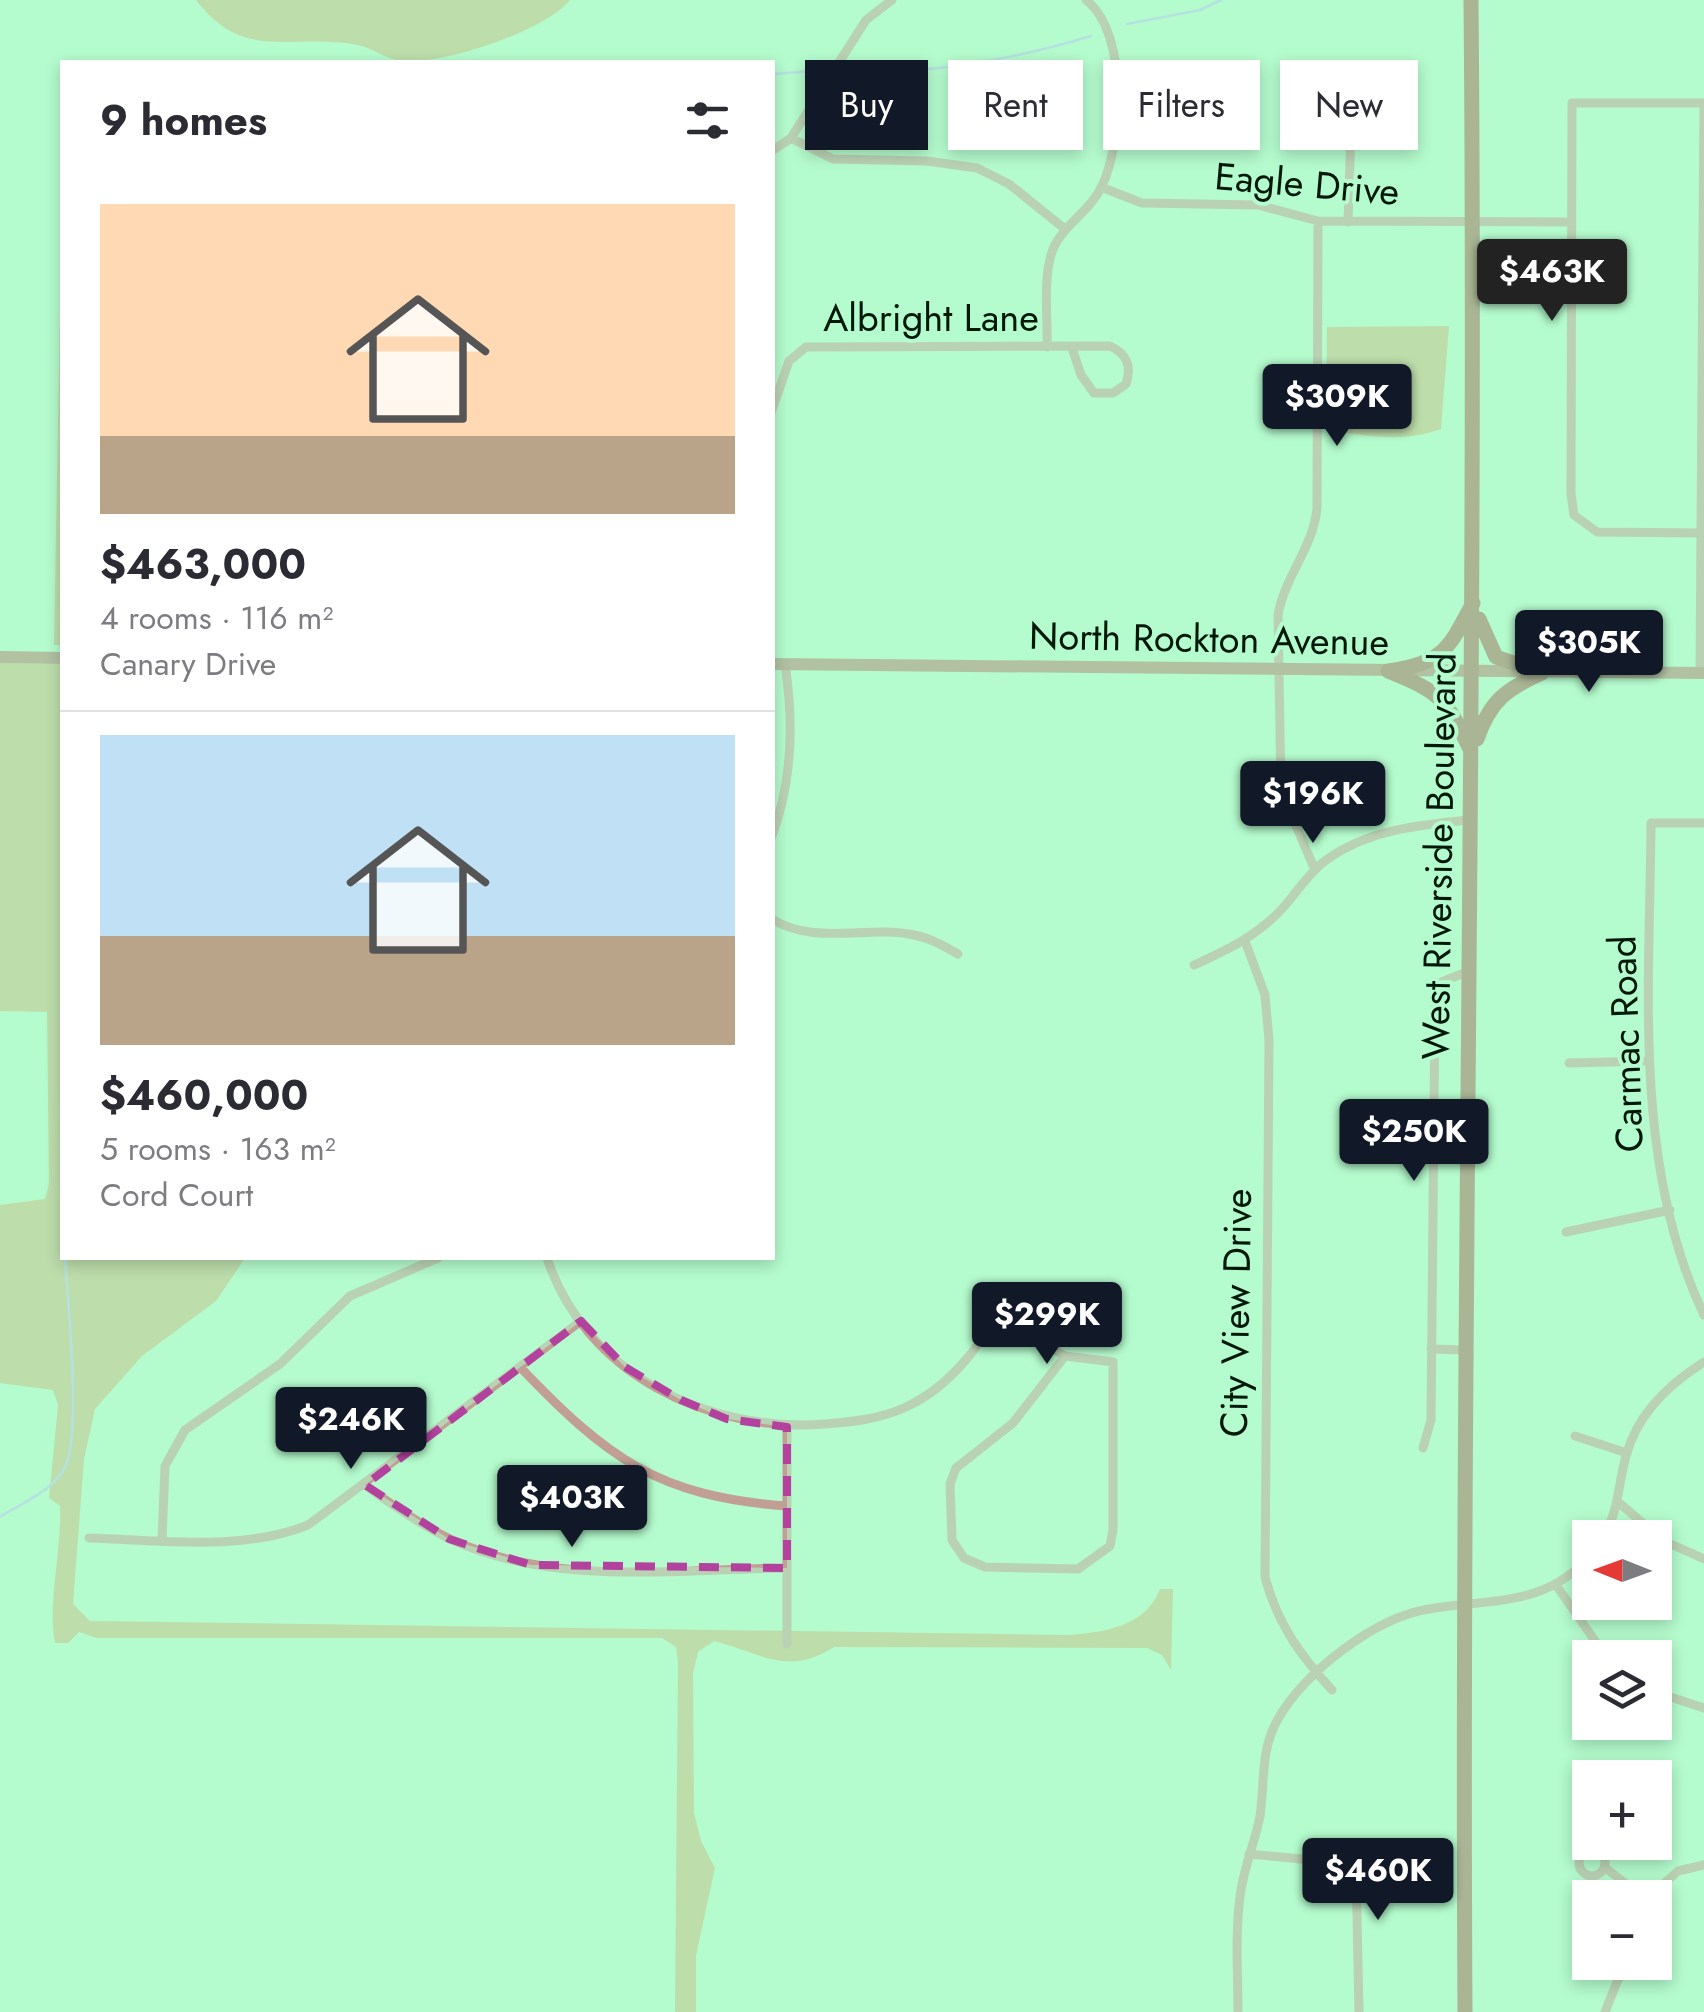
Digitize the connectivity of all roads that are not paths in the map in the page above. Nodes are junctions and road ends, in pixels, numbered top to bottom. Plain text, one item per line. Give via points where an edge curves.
1 (892, 0) edge
2 (1086, 0) edge
3 (1471, 0) edge
4 (1704, 103) edge
5 (791, 138) junction
6 (775, 149) edge
7 (1350, 150) edge
8 (1101, 187) junction
9 (1704, 207) edge
10 (1318, 221) junction
11 (1348, 222) junction
12 (1571, 222) junction
13 (1473, 224) junction
14 (1065, 229) junction
15 (1048, 347) junction
16 (1072, 348) junction
17 (775, 401) edge
18 (1704, 404) edge
19 (1702, 533) edge
20 (1474, 599) junction
21 (0, 657) edge
22 (60, 658) edge
23 (779, 664) edge
24 (1280, 668) junction
25 (1388, 671) junction
26 (1474, 673) junction
27 (1542, 673) junction
28 (1702, 673) edge
29 (1472, 752) junction
30 (1470, 820) junction
31 (1704, 823) edge
32 (775, 828) edge
33 (1315, 870) junction
34 (775, 921) edge
35 (1245, 941) junction
36 (958, 954) dead end
37 (1194, 965) dead end
38 (1469, 971) junction
39 (1649, 1061) junction
40 (1569, 1063) dead end
41 (1670, 1210) junction
42 (1566, 1232) dead end
43 (433, 1260) edge
44 (547, 1260) edge
45 (1012, 1292) dead end
46 (1704, 1315) edge
47 (998, 1316) junction
48 (581, 1320) junction
49 (1431, 1349) junction
50 (1466, 1350) junction
51 (1065, 1356) junction
52 (1704, 1362) edge
53 (520, 1367) junction
54 (787, 1427) junction
55 (1575, 1436) dead end
56 (1423, 1448) dead end
57 (1626, 1453) junction
58 (365, 1486) junction
59 (1618, 1502) junction
60 (786, 1506) junction
61 (1611, 1520) edge
62 (89, 1538) dead end
63 (162, 1540) junction
64 (1704, 1559) edge
65 (788, 1568) junction
66 (1572, 1571) edge
67 (1556, 1585) junction
68 (1464, 1605) junction
69 (1594, 1640) edge
70 (787, 1644) dead end
71 (1318, 1675) junction
72 (1332, 1690) dead end
73 (1672, 1698) edge
74 (1704, 1708) edge
75 (1249, 1854) junction
76 (1704, 1864) edge
77 (1604, 1867) dead end
78 (1622, 1880) edge
79 (1667, 1880) edge
80 (1618, 1980) edge
81 (1238, 2012) edge
82 (1359, 2012) edge
83 (1465, 2012) edge
84 (1606, 2012) edge

1 - 5 street via 866,20
2 - 8 street via 1107,22 1116,54 1114,148
3 - 13 main road, West Riverside Boulevard
4 - 9 street
4 - 12 street via 1572,103
5 - 6 street
5 - 14 street via 833,159 953,163 988,172
7 - 11 street
8 - 10 street, Eagle Drive via 1142,203 1258,205
8 - 14 street
9 - 18 street
10 - 11 street, Eagle Drive
10 - 24 street via 1317,508 1312,542 1282,596
11 - 13 street, Eagle Drive
12 - 13 street, Eagle Drive
12 - 19 street via 1571,502 1582,524 1597,532
13 - 20 main road, West Riverside Boulevard
14 - 15 street via 1048,270
15 - 16 street, Albright Lane
15 - 17 street, Albright Lane via 806,348 789,360
16 - 16 street, Albright Lane via 1118,349 1129,365 1126,384 1113,393 1094,393
18 - 19 street
19 - 28 street
20 - 25 main road via 1442,654 1424,666
20 - 26 main road, West Riverside Boulevard
20 - 27 main road via 1496,657
21 - 22 street
23 - 24 street, North Rockton Avenue
23 - 32 street via 792,712 786,799
24 - 25 street, North Rockton Avenue
24 - 33 street via 1280,790
25 - 26 street, North Rockton Avenue
25 - 29 main road via 1440,695
26 - 27 street, North Rockton Avenue
26 - 29 main road, West Riverside Boulevard
27 - 28 street, North Rockton Avenue
27 - 29 main road via 1493,701
29 - 30 main road, West Riverside Boulevard
30 - 33 street via 1383,833
30 - 38 main road, West Riverside Boulevard
31 - 39 street, Carmac Road via 1652,822
33 - 35 street
34 - 36 street via 817,934 912,934
35 - 37 street
35 - 71 street, City View Drive via 1265,995 1269,1040 1264,1577 1278,1619
38 - 49 street via 1439,983 1435,1005
38 - 50 main road, West Riverside Boulevard
39 - 40 street
39 - 41 street, Carmac Road
41 - 42 street
41 - 46 street, Carmac Road
43 - 63 street via 350,1296 280,1364 185,1430 166,1466
44 - 48 street
45 - 47 street
47 - 51 street
47 - 54 street via 962,1366 906,1407 870,1419
48 - 53 street
48 - 54 street via 624,1366 681,1400 727,1419
49 - 50 street
49 - 56 street via 1431,1420
50 - 68 main road, West Riverside Boulevard
51 - 51 street via 1013,1423 956,1468 950,1484 952,1540 964,1558 984,1566 1078,1570 1110,1546 1113,1362
52 - 57 street via 1664,1392
53 - 58 street
53 - 60 street via 580,1430 625,1462 731,1502
54 - 60 street
55 - 57 street
57 - 59 street
58 - 63 street via 285,1534 234,1542
58 - 65 street via 449,1539 530,1565
59 - 61 street
59 - 64 street via 1664,1541
60 - 65 street
62 - 63 street
65 - 70 street
66 - 67 street
67 - 68 street via 1520,1599
67 - 69 street
68 - 71 street via 1387,1621
68 - 83 main road, West Riverside Boulevard
71 - 72 street, City View Drive
71 - 75 street via 1290,1702 1271,1735
73 - 74 street
75 - 81 street via 1238,1911
75 - 82 street via 1348,1858 1359,1874
76 - 79 street
77 - 78 street
80 - 84 street

